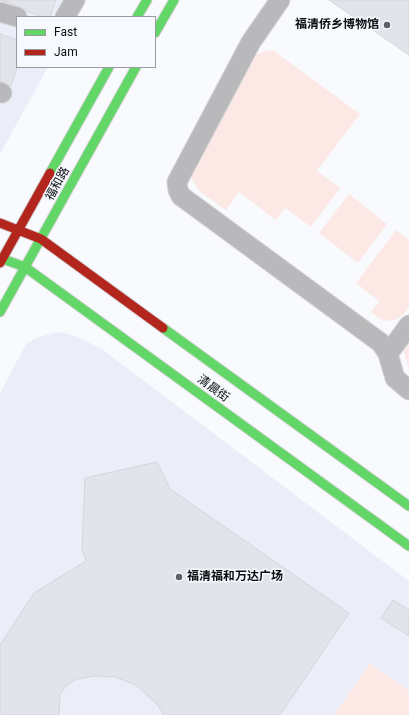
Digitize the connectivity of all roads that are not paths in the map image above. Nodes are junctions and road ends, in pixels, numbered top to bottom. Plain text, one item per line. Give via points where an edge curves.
1 (75, 0) edge
2 (147, 0) edge
3 (174, 0) edge
4 (280, 0) edge
5 (0, 12) edge
6 (66, 16) edge
7 (138, 16) edge
8 (16, 17) edge
9 (156, 32) edge
10 (108, 68) edge
11 (135, 68) edge
12 (0, 223) edge
13 (19, 230) junction
14 (41, 239) junction
15 (1, 260) edge
16 (25, 267) junction
17 (0, 312) edge
18 (409, 325) edge
19 (388, 354) junction
20 (409, 390) edge
21 (408, 502) edge
22 (409, 546) edge

1 - 6 street
2 - 7 street
3 - 9 street
4 - 19 street via 251,42 177,182 178,190 181,196 381,343
5 - 8 street
10 - 13 street, 福和路
11 - 14 street, 福和路
12 - 13 street, 清晨街
13 - 14 street, 清晨街
13 - 15 street, 福和路
14 - 16 street, 福和路
14 - 21 street, 清晨街
15 - 16 street, 清晨街
16 - 17 street, 福和路
16 - 22 street, 清晨街
18 - 19 street
19 - 20 street via 395,378

